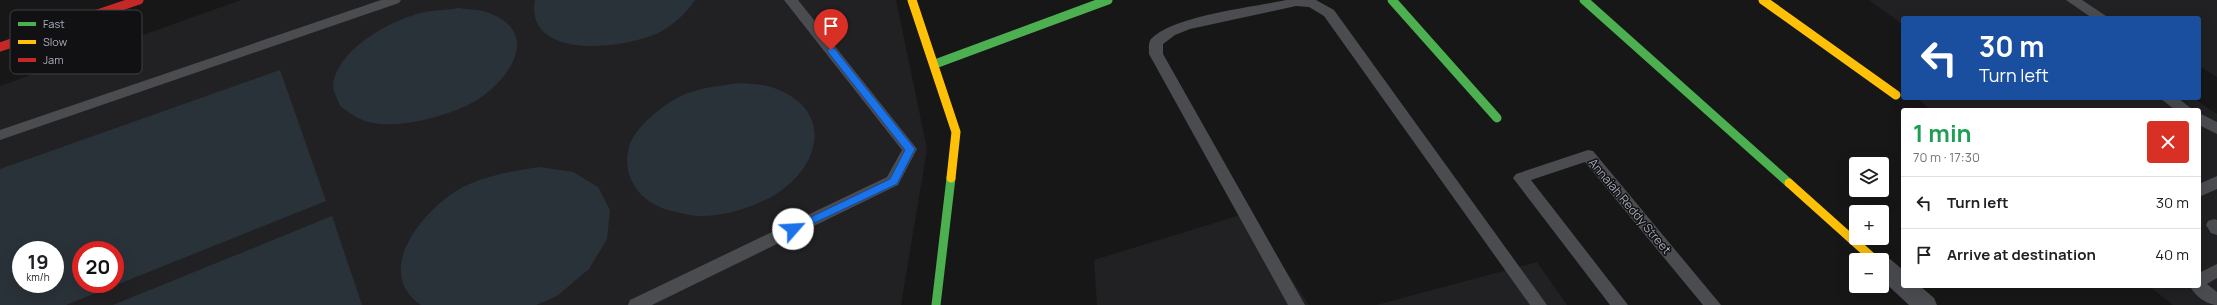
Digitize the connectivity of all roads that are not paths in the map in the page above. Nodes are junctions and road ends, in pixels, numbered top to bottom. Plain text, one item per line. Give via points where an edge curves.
1 (139, 0) edge
2 (394, 0) edge
3 (791, 0) edge
4 (912, 0) edge
5 (1108, 0) edge
6 (1392, 0) edge
7 (1584, 0) edge
8 (1763, 0) edge
9 (2073, 0) edge
10 (109, 10) edge
11 (2099, 16) edge
12 (10, 44) edge
13 (0, 47) edge
14 (935, 64) junction
15 (1896, 94) dead end
16 (2169, 100) edge
17 (2183, 108) edge
18 (1497, 118) dead end
19 (2201, 119) edge
20 (2217, 130) edge
21 (0, 135) edge
22 (2217, 182) edge
23 (2201, 190) edge
24 (1867, 253) edge
25 (2217, 270) edge
26 (1889, 273) edge
27 (2201, 280) edge
28 (1901, 284) edge
29 (1905, 288) edge
30 (2201, 288) edge
31 (2217, 301) edge
32 (636, 305) edge
33 (936, 305) edge
34 (1297, 305) edge
35 (1539, 305) edge
36 (1620, 305) edge
37 (1713, 305) edge
38 (1925, 305) edge

1 - 10 street
2 - 21 lane
3 - 32 lane via 910,149 893,181
4 - 14 street
5 - 14 street
6 - 18 street
7 - 24 street
8 - 15 street
9 - 11 lane
12 - 13 street
14 - 33 street via 956,132
16 - 17 lane
19 - 20 lane
22 - 23 lane
25 - 27 lane
26 - 28 street
29 - 38 street
30 - 31 lane
34 - 35 lane via 1156,54 1156,42 1170,32 1187,25 1296,2 1312,3 1329,13
36 - 37 lane, Annaiah Reddy Street via 1521,178 1588,155

